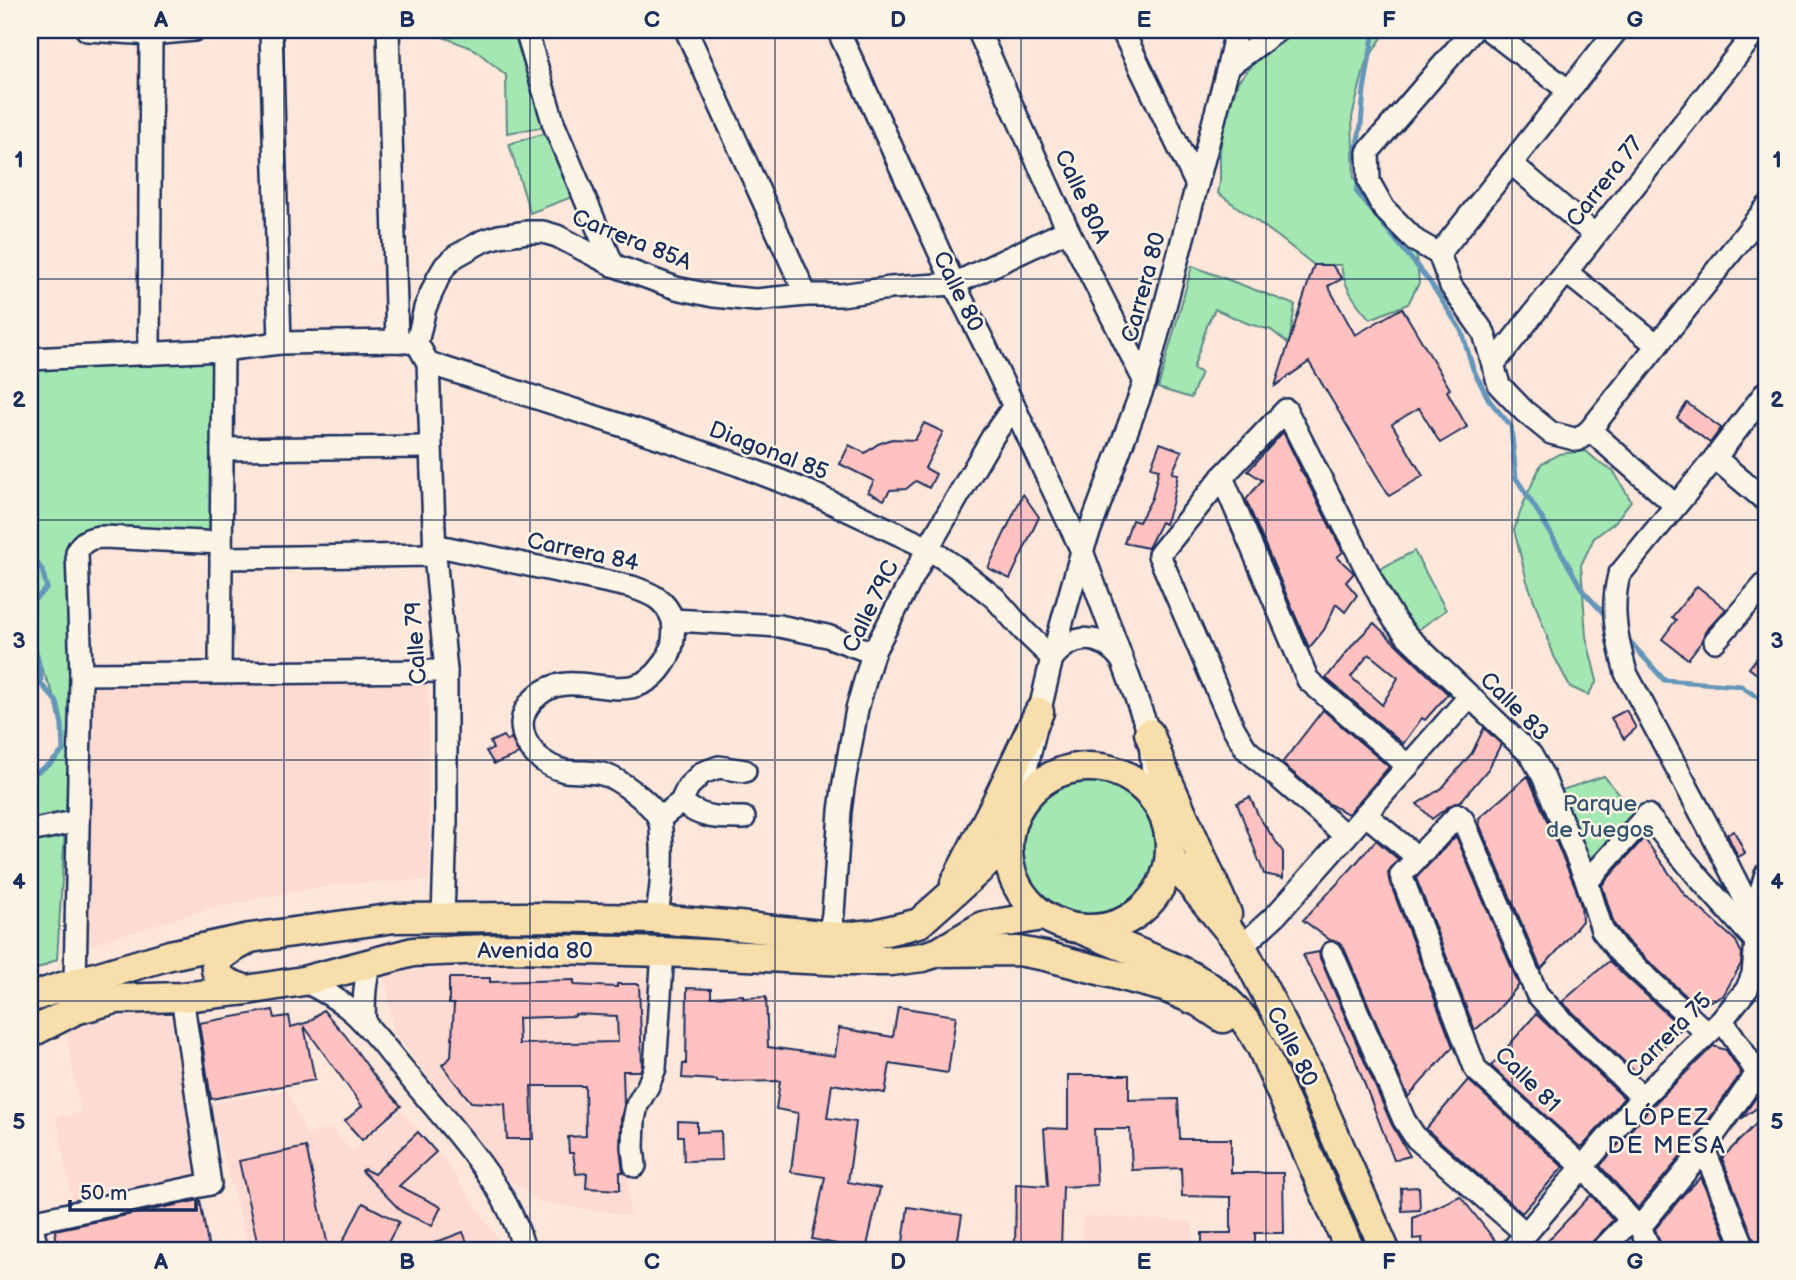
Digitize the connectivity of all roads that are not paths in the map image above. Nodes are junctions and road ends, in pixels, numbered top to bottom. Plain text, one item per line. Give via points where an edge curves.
1 (87, 30) edge
2 (194, 30) edge
3 (271, 30) edge
4 (388, 30) edge
5 (526, 30) edge
6 (686, 30) edge
7 (838, 30) edge
8 (978, 30) edge
9 (1122, 30) edge
10 (1236, 30) edge
11 (1278, 30) edge
12 (1472, 30) edge
13 (1489, 30) edge
14 (1617, 30) edge
15 (1756, 30) edge
16 (138, 32) edge
17 (1228, 67) junction
18 (1569, 91) junction
19 (1511, 163) junction
20 (1197, 185) junction
21 (1766, 208) edge
22 (1068, 230) junction
23 (1595, 235) junction
24 (1438, 254) junction
25 (613, 265) junction
26 (1566, 272) junction
27 (954, 284) junction
28 (806, 295) junction
29 (407, 342) junction
30 (280, 343) junction
31 (1657, 345) junction
32 (223, 350) junction
33 (149, 354) junction
34 (30, 359) edge
35 (428, 363) junction
36 (1493, 365) junction
37 (1145, 382) junction
38 (1766, 391) edge
39 (1014, 406) junction
40 (1590, 430) junction
41 (430, 447) junction
42 (222, 449) junction
43 (1715, 458) junction
44 (1222, 477) junction
45 (1766, 501) edge
46 (1675, 505) junction
47 (928, 548) junction
48 (221, 550) junction
49 (434, 550) junction
50 (1082, 551) junction
51 (1766, 583) edge
52 (673, 620) junction
53 (1715, 641) dead end
54 (873, 653) junction
55 (1052, 658) junction
56 (1123, 664) junction
57 (446, 671) junction
58 (220, 672) junction
59 (81, 674) junction
60 (1469, 697) junction
61 (1039, 712) junction
62 (1149, 733) junction
63 (1408, 766) junction
64 (745, 771) dead end
65 (681, 802) junction
66 (1156, 803) junction
67 (1017, 808) junction
68 (1365, 814) junction
69 (744, 818) dead end
70 (659, 820) junction
71 (78, 821) junction
72 (30, 831) edge
73 (1346, 836) junction
74 (1007, 845) junction
75 (1417, 857) junction
76 (1170, 859) junction
77 (1766, 874) edge
78 (1587, 882) junction
79 (947, 898) junction
80 (1043, 916) junction
81 (443, 918) junction
82 (656, 919) junction
83 (1081, 929) junction
84 (829, 935) junction
85 (1758, 937) edge
86 (250, 939) junction
87 (1241, 945) junction
88 (663, 952) junction
89 (939, 952) junction
90 (1332, 953) dead end
91 (370, 963) junction
92 (303, 981) junction
93 (75, 983) junction
94 (247, 990) junction
95 (182, 997) junction
96 (30, 998) edge
97 (365, 1024) junction
98 (1715, 1027) junction
99 (30, 1033) edge
100 (1268, 1062) junction
101 (1762, 1079) edge
102 (1642, 1097) junction
103 (1704, 1149) junction
104 (635, 1166) dead end
105 (1583, 1167) junction
106 (30, 1218) edge
107 (1635, 1224) junction
108 (1525, 1233) junction
109 (37, 1250) edge
110 (524, 1250) edge
111 (1350, 1250) edge
112 (1385, 1250) edge
113 (1512, 1250) edge
114 (1602, 1250) edge
115 (1650, 1250) edge
116 (1745, 1250) edge

1 - 16 street
2 - 16 street
3 - 30 street
4 - 29 street
5 - 25 street via 554,125
6 - 28 street
7 - 27 street, Calle 80
8 - 22 street, Calle 80A
9 - 20 street
10 - 17 street, Carrera 80
11 - 17 street
12 - 24 street via 1368,152 1368,182 1384,209
13 - 18 street
14 - 18 street
15 - 23 street, Carrera 77
16 - 33 street
17 - 20 street, Carrera 80
18 - 19 street
19 - 23 street
19 - 24 street
20 - 37 street, Carrera 80
21 - 31 street
22 - 27 street, Carrera 85A
22 - 37 street, Calle 80A
23 - 26 street, Carrera 77
24 - 36 street via 1451,286 1484,333
25 - 28 street, Carrera 85A via 676,288 714,296 756,300
25 - 29 street, Carrera 85A via 543,233 483,241 445,266
26 - 31 street
26 - 36 street, Carrera 77
27 - 28 street, Carrera 85A
27 - 39 street, Calle 80
29 - 30 street
29 - 35 street
30 - 32 street
31 - 40 street
32 - 33 street
32 - 42 street
33 - 34 street
35 - 41 street, Calle 79
35 - 47 street, Diagonal 85 via 739,465
36 - 40 street via 1499,385 1551,433 1578,440
37 - 50 street, Carrera 80
38 - 43 street
39 - 47 street, Calle 79C
39 - 50 street, Calle 80
40 - 46 street
41 - 42 street
41 - 49 street, Calle 79
42 - 48 street
43 - 45 street
43 - 46 street
44 - 60 street, Calle 83 via 1286,410 1395,621
44 - 63 street via 1308,680
44 - 73 street via 1159,555 1228,717 1246,748
46 - 85 street via 1619,575 1614,616 1619,647 1626,674 1712,832 1748,905
47 - 54 street, Calle 79C
47 - 55 street, Diagonal 85 via 995,598
48 - 49 street, Carrera 84
48 - 58 street
48 - 59 street, Carrera 84 via 104,537 83,542 76,558
49 - 52 street, Carrera 84 via 632,587 659,598
49 - 57 street, Calle 79
50 - 55 street
50 - 56 street, Calle 80
51 - 53 street
52 - 54 street via 779,626 827,636
52 - 70 street via 670,653 648,681 621,689 558,685 539,694 524,712 522,726 526,741 542,760 561,770 611,778 647,803
54 - 84 street, Calle 79C via 856,709 843,788
55 - 56 street via 1070,643 1092,640 1104,643
55 - 61 street
56 - 62 street, Calle 80
57 - 58 street
57 - 81 street, Calle 79
58 - 59 street
59 - 71 street
60 - 63 street
60 - 78 street, Calle 83 via 1531,755
61 - 67 street
61 - 79 main road
62 - 66 street, Calle 80
62 - 87 main road
63 - 68 street
64 - 65 street via 719,767 702,773
65 - 69 street via 700,815
65 - 70 street
66 - 67 main road via 1118,772 1085,767 1068,769 1038,783
66 - 76 main road via 1170,839
67 - 74 main road
68 - 73 street
68 - 75 street
70 - 82 street via 663,865
71 - 72 street
71 - 93 street
73 - 87 street via 1277,914
74 - 79 main road, Avenida 80
74 - 80 main road via 1016,885
75 - 102 street via 1458,815 1463,820 1537,994
75 - 105 street, Calle 81 via 1401,875 1476,1070
76 - 83 main road via 1160,888 1140,912 1112,926
76 - 87 main road, Calle 80
77 - 85 street, Carrera 75
78 - 85 street via 1647,815 1700,879
78 - 98 street, Calle 83 via 1602,929 1618,951
79 - 84 main road, Avenida 80 via 919,923 905,928
80 - 83 main road
80 - 89 main road, Avenida 80 via 983,926
81 - 82 main road, Avenida 80
81 - 86 main road, Avenida 80 via 395,918
82 - 84 main road, Avenida 80
83 - 100 main road, Calle 80 via 1202,981 1238,1011
85 - 98 street, Carrera 75 via 1747,989
86 - 93 main road, Avenida 80 via 170,955
86 - 94 main road via 223,954 216,967 222,979
87 - 112 main road, Calle 80 via 1308,1074
88 - 89 main road, Avenida 80 via 869,962
88 - 91 main road, Avenida 80 via 440,950
88 - 104 street via 655,1068 637,1105
89 - 100 main road via 1018,951 1164,987 1192,998 1227,1021
90 - 108 street via 1416,1138
91 - 92 main road, Avenida 80
91 - 97 street via 364,983
92 - 94 main road, Avenida 80
92 - 97 street via 341,1002
93 - 96 main road, Avenida 80
94 - 95 main road, Avenida 80
95 - 99 main road, Avenida 80 via 115,999 75,1010
95 - 106 street via 211,1184
97 - 110 street via 486,1170
98 - 101 street, Calle 83
98 - 102 street, Carrera 75
100 - 111 main road, Calle 80
101 - 103 street
102 - 105 street, Carrera 75
103 - 107 street
103 - 116 street
105 - 107 street, Calle 81
105 - 108 street, Carrera 75
106 - 109 street
107 - 114 street
107 - 115 street, Calle 81
108 - 113 street, Carrera 75

